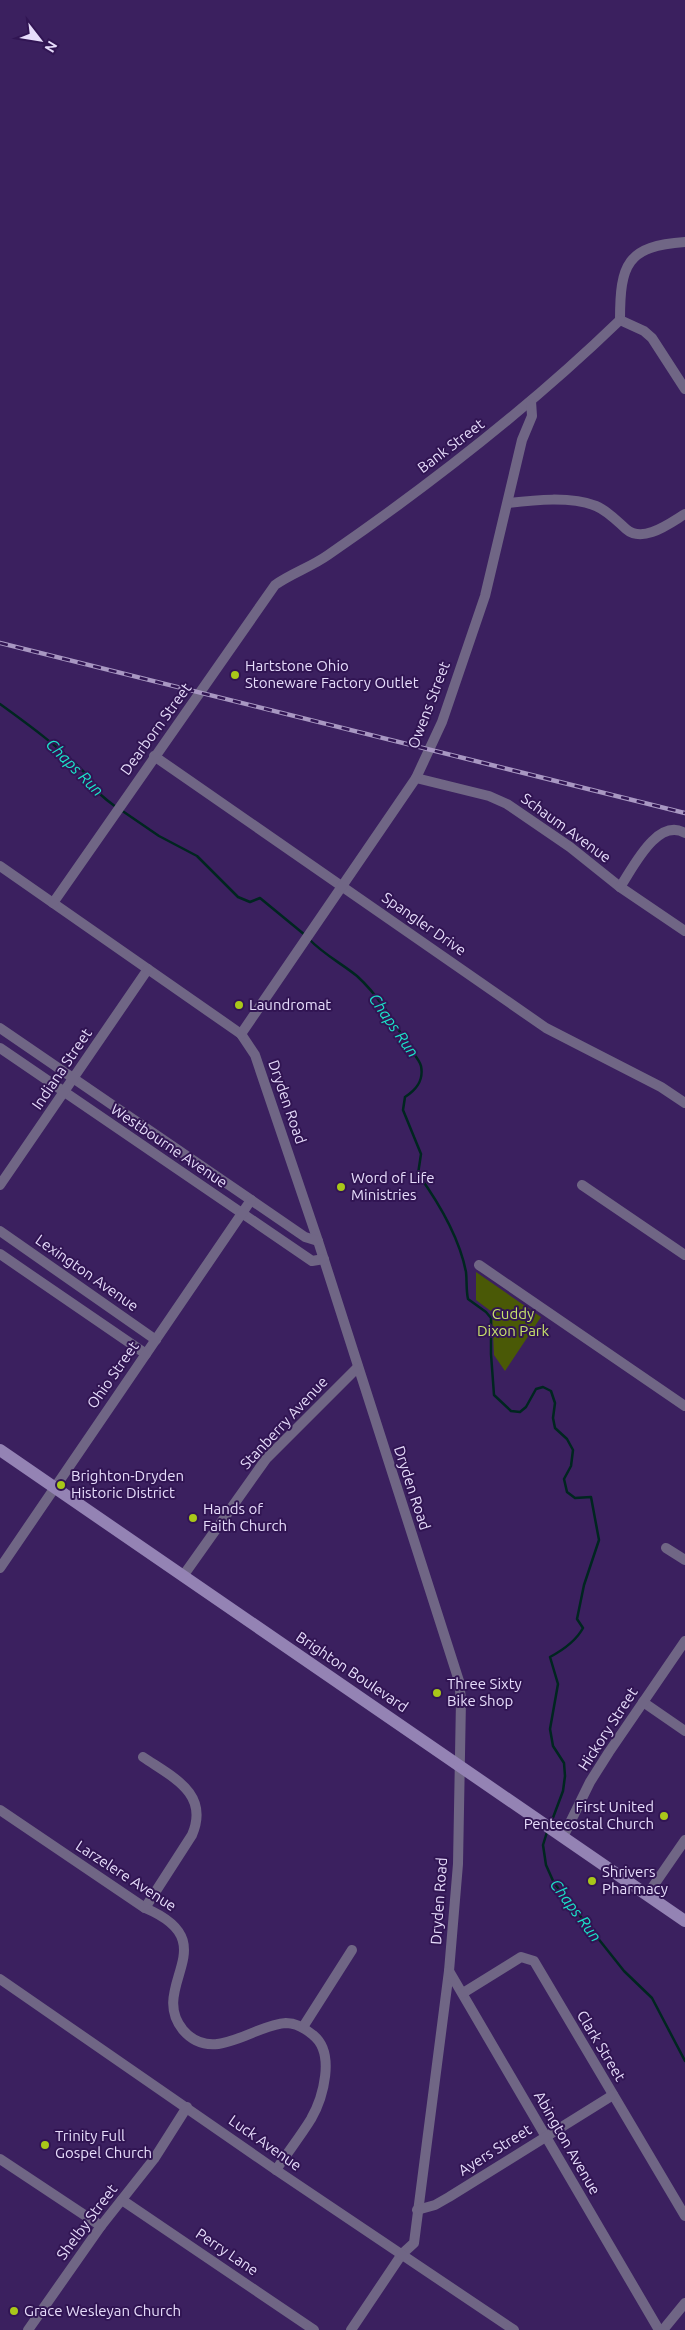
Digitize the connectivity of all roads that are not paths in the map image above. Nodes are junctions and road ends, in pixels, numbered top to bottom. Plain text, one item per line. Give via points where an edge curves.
1 (685, 242) edge
2 (620, 320) junction
3 (685, 390) edge
4 (531, 401) junction
5 (508, 503) junction
6 (685, 514) edge
7 (287, 576) joint
8 (154, 756) junction
9 (416, 778) junction
10 (685, 832) edge
11 (0, 866) edge
12 (342, 885) junction
13 (620, 887) junction
14 (53, 903) junction
15 (685, 931) edge
16 (148, 969) junction
17 (0, 1028) edge
18 (241, 1034) junction
19 (0, 1048) edge
20 (74, 1078) junction
21 (64, 1092) junction
22 (685, 1104) edge
23 (0, 1185) edge
24 (582, 1185) dead end
25 (251, 1200) junction
26 (242, 1214) junction
27 (0, 1231) edge
28 (318, 1241) junction
29 (0, 1254) edge
30 (685, 1255) edge
31 (324, 1259) junction
32 (479, 1265) dead end
33 (156, 1340) junction
34 (146, 1354) junction
35 (358, 1367) junction
36 (685, 1406) edge
37 (0, 1450) edge
38 (55, 1488) junction
39 (666, 1548) dead end
40 (685, 1560) edge
41 (0, 1568) edge
42 (183, 1576) junction
43 (685, 1641) edge
44 (643, 1702) junction
45 (685, 1731) edge
46 (143, 1757) dead end
47 (460, 1766) junction
48 (0, 1810) edge
49 (559, 1835) junction
50 (685, 1840) edge
51 (648, 1895) junction
52 (145, 1908) junction
53 (685, 1920) edge
54 (352, 1950) dead end
55 (449, 1971) junction
56 (0, 1978) edge
57 (464, 1993) junction
58 (302, 2027) junction
59 (613, 2094) junction
60 (187, 2108) junction
61 (546, 2136) junction
62 (0, 2159) edge
63 (276, 2170) junction
64 (122, 2200) junction
65 (417, 2210) junction
66 (685, 2216) edge
67 (101, 2226) junction
68 (402, 2254) junction
69 (685, 2303) edge
70 (28, 2330) edge
71 (314, 2330) edge
72 (351, 2330) edge
73 (514, 2330) edge
74 (661, 2330) edge

1 - 2 street via 650,247 628,263 622,286
2 - 3 street via 652,338
2 - 4 street, Bank Street
4 - 5 street, Owens Street via 532,416 522,440
4 - 7 street, Bank Street via 448,468 327,555
5 - 6 street via 535,500 595,505 639,535 654,531
5 - 9 street, Owens Street via 479,614 442,722
7 - 8 street, Dearborn Street via 275,585
8 - 12 street, Spangler Drive
8 - 14 street, Dearborn Street
9 - 12 street, Owens Street
9 - 13 street, Schaum Avenue via 489,796 507,804 570,847
10 - 13 street via 671,829 660,833
11 - 14 street, Dryden Road
12 - 18 street, Owens Street
12 - 22 street, Spangler Drive via 546,1028 661,1087
13 - 15 street, Schaum Avenue
14 - 16 street, Dryden Road
16 - 18 street, Dryden Road
16 - 20 street, Indiana Street
17 - 20 street, Westbourne Avenue
18 - 28 street, Dryden Road via 255,1055
19 - 21 street, Westbourne Avenue
20 - 21 street, Indiana Street
20 - 25 street, Westbourne Avenue
21 - 23 street, Indiana Street
21 - 26 street, Westbourne Avenue
24 - 30 street
25 - 26 street, Ohio Street
25 - 28 street, Westbourne Avenue via 305,1236
26 - 31 street, Westbourne Avenue via 312,1261
26 - 33 street, Ohio Street
27 - 33 street, Lexington Avenue
28 - 31 street, Dryden Road
29 - 34 street
31 - 35 street, Dryden Road
32 - 36 street
33 - 34 street, Ohio Street
34 - 38 street, Ohio Street
35 - 42 street, Stanberry Avenue via 266,1459
35 - 47 street, Dryden Road via 458,1681
37 - 38 street, Brighton Boulevard
38 - 41 street, Ohio Street
38 - 42 street, Brighton Boulevard
39 - 40 street
42 - 47 street, Brighton Boulevard
43 - 44 street, Hickory Street
44 - 45 street
44 - 49 street, Hickory Street
46 - 52 street via 185,1787 197,1811 197,1824 192,1835
47 - 49 street, Brighton Boulevard
47 - 55 street, Dryden Road via 458,1864
48 - 52 street, Larzelere Avenue
49 - 51 street, Brighton Boulevard
50 - 51 street
51 - 53 street, Brighton Boulevard
52 - 58 street, Larzelere Avenue via 162,1916 180,1931 184,1957 175,2010 178,2022 195,2040 223,2044 287,2023
54 - 58 street
55 - 57 street, Abington Avenue
55 - 65 street, Dryden Road
56 - 60 street, Luck Avenue
57 - 59 street, Clark Street via 521,1957 534,1961
57 - 61 street, Abington Avenue
58 - 63 street via 323,2046 326,2068 316,2109
59 - 61 street, Ayers Street
59 - 66 street, Clark Street
60 - 63 street, Luck Avenue
60 - 64 street, Shelby Street
61 - 65 street, Ayers Street via 434,2205
61 - 74 street, Abington Avenue
62 - 67 street
63 - 68 street, Luck Avenue
64 - 67 street, Shelby Street
64 - 71 street, Perry Lane
65 - 68 street, Dryden Road via 414,2243
67 - 70 street, Shelby Street
68 - 72 street
68 - 73 street, Luck Avenue
69 - 74 street

